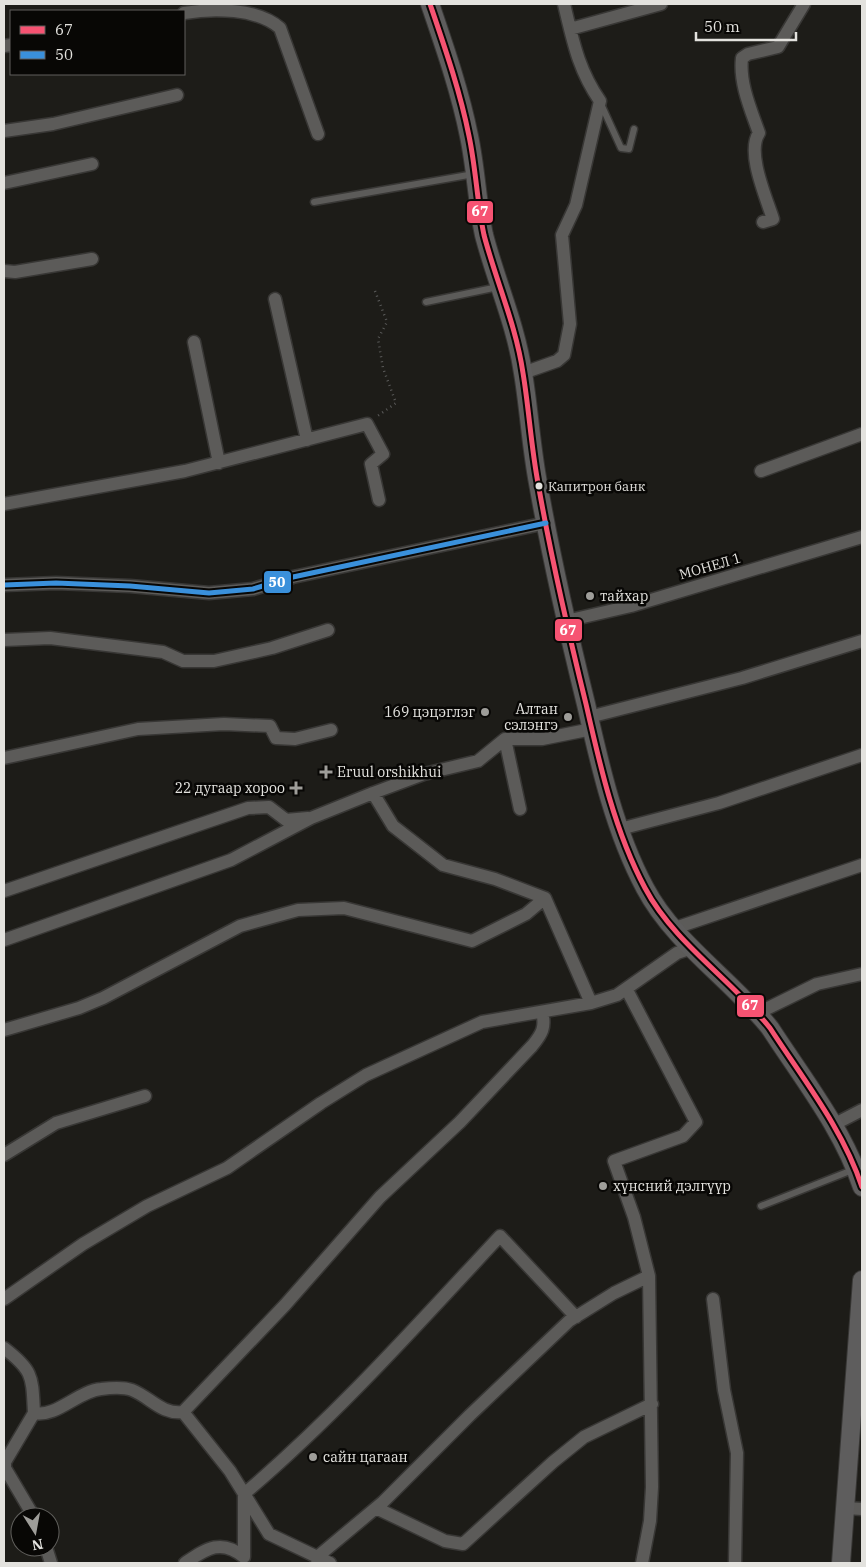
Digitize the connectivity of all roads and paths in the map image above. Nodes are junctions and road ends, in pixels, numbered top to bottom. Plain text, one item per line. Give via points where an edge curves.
1 (430, 4) edge
2 (564, 4) edge
3 (661, 4) edge
4 (804, 4) edge
5 (642, 7) edge
6 (185, 13) edge
7 (570, 29) junction
8 (177, 95) dead end
9 (600, 101) junction
10 (634, 129) dead end
11 (4, 131) edge
12 (318, 134) dead end
13 (92, 164) dead end
14 (475, 174) junction
15 (4, 183) edge
16 (314, 202) dead end
17 (763, 222) dead end
18 (92, 259) dead end
19 (4, 271) edge
20 (499, 287) junction
21 (375, 291) dead end
22 (275, 299) dead end
23 (426, 302) dead end
24 (194, 342) dead end
25 (523, 373) junction
26 (367, 424) junction
27 (862, 434) edge
28 (307, 440) junction
29 (219, 463) junction
30 (761, 471) dead end
31 (379, 500) dead end
32 (4, 504) edge
33 (546, 523) junction
34 (862, 537) edge
35 (4, 586) edge
36 (566, 621) junction
37 (328, 630) dead end
38 (4, 640) edge
39 (862, 641) edge
40 (590, 723) junction
41 (331, 730) dead end
42 (505, 739) junction
43 (862, 755) edge
44 (4, 758) edge
45 (373, 793) junction
46 (520, 809) dead end
47 (311, 818) junction
48 (620, 830) junction
49 (862, 865) edge
50 (4, 892) edge
51 (545, 898) junction
52 (675, 928) junction
53 (4, 940) edge
54 (692, 948) junction
55 (862, 974) edge
56 (627, 990) junction
57 (592, 1003) junction
58 (542, 1012) junction
59 (758, 1013) junction
60 (4, 1030) edge
61 (145, 1096) dead end
62 (862, 1110) edge
63 (833, 1125) junction
64 (4, 1155) edge
65 (856, 1168) junction
66 (862, 1187) edge
67 (761, 1206) dead end
68 (649, 1276) junction
69 (862, 1280) edge
70 (4, 1299) edge
71 (713, 1299) dead end
72 (576, 1317) junction
73 (4, 1348) edge
74 (858, 1383) edge
75 (652, 1404) junction
76 (183, 1412) junction
77 (34, 1414) junction
78 (4, 1462) edge
79 (244, 1494) junction
80 (28, 1507) edge
81 (376, 1508) junction
82 (854, 1508) edge
83 (316, 1558) junction
84 (244, 1560) edge
85 (185, 1563) edge
86 (330, 1563) edge
87 (642, 1563) edge
88 (735, 1563) edge
89 (841, 1563) edge

1 - 14 main road via 462,106
2 - 7 street
3 - 5 street
4 - 17 street via 778,47 742,58 740,69 759,133 753,141 754,156 772,219
5 - 7 street
6 - 12 street via 252,13 270,19 280,28
7 - 9 street via 585,80
8 - 11 street via 53,124
9 - 10 lane via 620,148 629,149
9 - 25 street via 576,205 562,235 570,324 564,355 557,361
13 - 15 street
14 - 16 lane
14 - 20 main road via 483,227
18 - 19 street
20 - 23 lane
20 - 25 main road via 514,331
21 - 26 path via 387,322 378,339 383,368 396,403
22 - 28 street
24 - 29 street
25 - 33 main road
26 - 28 street
26 - 31 street via 383,454 371,464
27 - 30 street
28 - 29 street
29 - 32 street
33 - 35 street via 293,577 253,589 209,593 56,583
33 - 36 main road
34 - 36 street, МОНЕЛ 1 via 631,606
36 - 40 main road
37 - 38 street via 272,648 214,661 183,661 163,652 50,638
39 - 40 street
40 - 42 street via 542,739
40 - 48 main road
41 - 44 street via 295,739 276,738 270,726 224,724 138,729
42 - 45 street via 478,761 424,774
42 - 46 street
43 - 48 street via 728,800
45 - 47 street
45 - 51 street via 393,826 443,865 495,879
47 - 50 street via 286,820 270,807 248,808
47 - 53 street via 231,860
48 - 52 main road via 632,864 647,892
49 - 52 street
51 - 57 street
51 - 60 street via 526,914 472,941 344,908 298,910 240,926 79,1008
52 - 54 main road
54 - 56 street via 678,953
54 - 59 main road
55 - 59 street via 817,984
56 - 57 street
56 - 68 street via 696,1122 683,1136 614,1161 634,1217
57 - 58 street
58 - 70 street via 482,1022 366,1076 226,1168 147,1206 83,1244
58 - 76 street via 545,1024 539,1038 460,1122 380,1197 286,1305
59 - 63 main road
61 - 64 street via 56,1123
62 - 63 street
63 - 65 main road
65 - 66 main road
65 - 67 lane
68 - 72 street
68 - 75 street
69 - 74 main road
71 - 88 street via 724,1390 737,1453
72 - 79 street via 500,1236 359,1387 294,1451
72 - 81 street
73 - 77 street via 23,1363 32,1378
74 - 82 main road
75 - 81 street via 584,1438 463,1544 446,1541
75 - 87 street via 650,1521
76 - 77 street via 174,1413 154,1405 131,1390 100,1389 83,1394 43,1415
76 - 79 street
77 - 78 street
78 - 80 street
79 - 83 street via 269,1534
79 - 84 street
81 - 83 street
82 - 89 main road
83 - 86 street
84 - 85 street via 234,1549 210,1547

